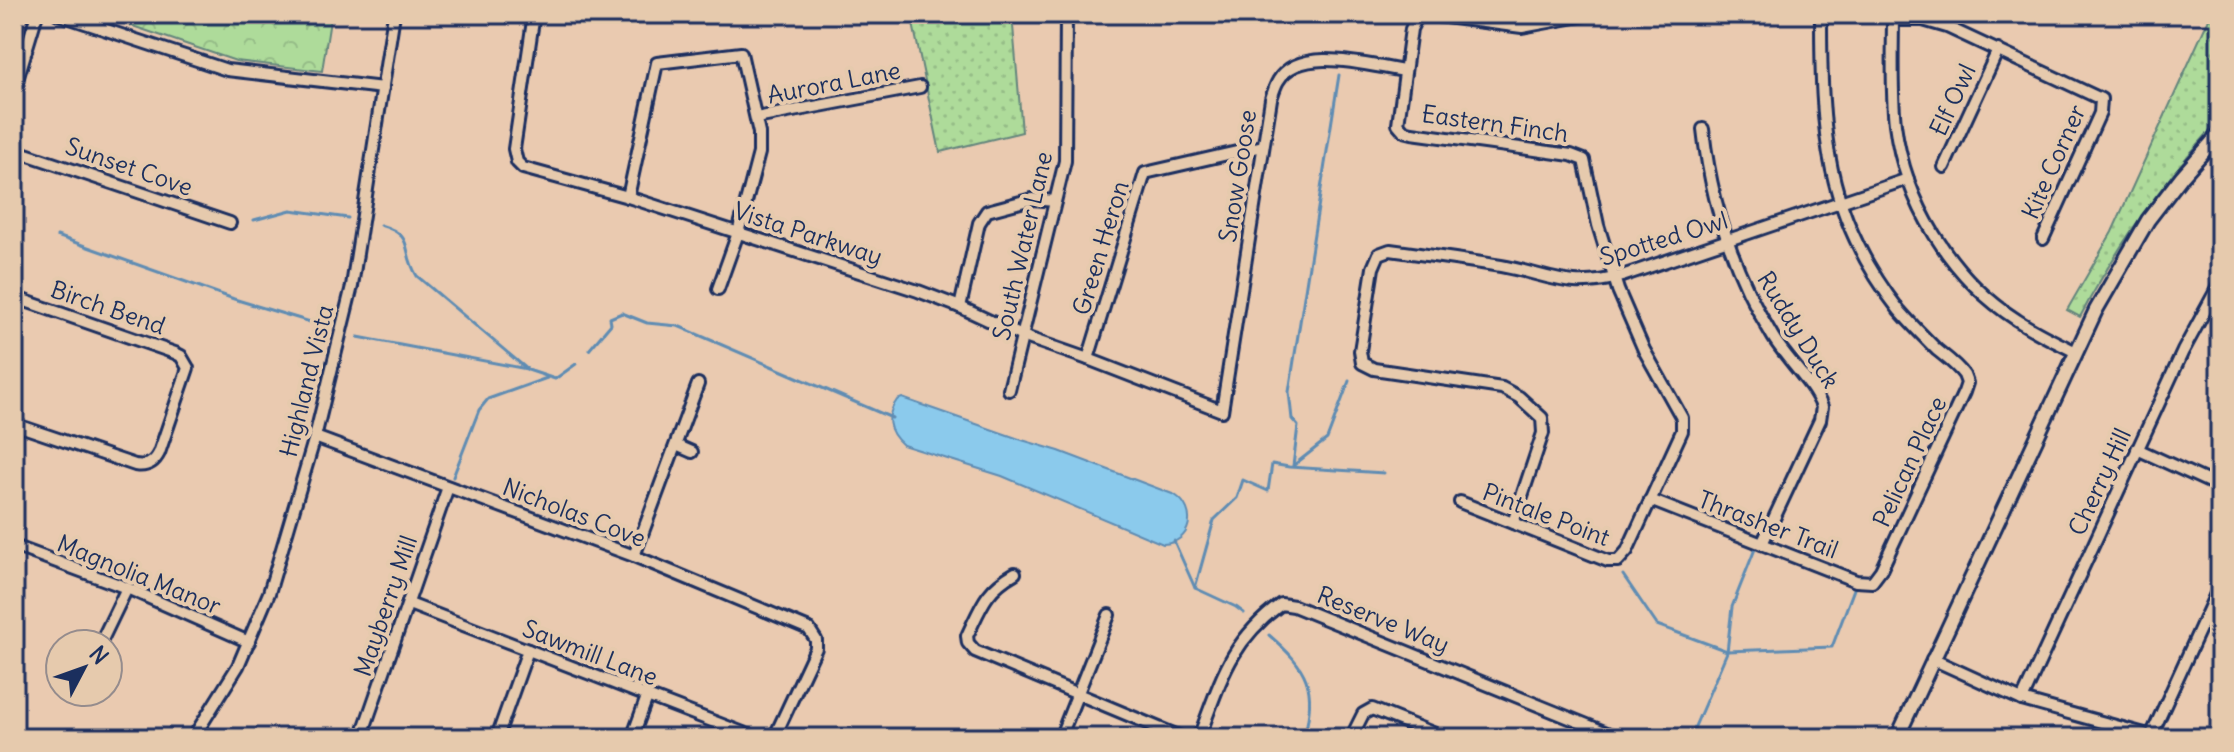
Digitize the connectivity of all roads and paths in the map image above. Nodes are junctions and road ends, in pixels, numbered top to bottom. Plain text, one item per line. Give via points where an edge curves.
1 (37, 14) edge
2 (58, 14) edge
3 (394, 14) edge
4 (534, 14) edge
5 (1066, 14) edge
6 (1592, 14) edge
7 (1821, 14) edge
8 (1893, 17) edge
9 (1998, 50) junction
10 (1404, 71) junction
11 (920, 87) dead end
12 (383, 88) junction
13 (14, 90) edge
14 (756, 118) junction
15 (1703, 129) dead end
16 (2220, 133) edge
17 (1263, 146) junction
18 (14, 150) edge
19 (1944, 167) dead end
20 (1908, 179) junction
21 (628, 197) junction
22 (1055, 201) junction
23 (1840, 202) junction
24 (230, 223) dead end
25 (738, 233) junction
26 (2043, 239) dead end
27 (1728, 241) junction
28 (1614, 279) junction
29 (2220, 283) edge
30 (718, 289) dead end
31 (14, 297) edge
32 (960, 307) junction
33 (1022, 336) junction
34 (2076, 352) junction
35 (1088, 359) junction
36 (698, 384) dead end
37 (1009, 390) dead end
38 (1222, 411) joint
39 (14, 424) edge
40 (315, 437) junction
41 (676, 445) junction
42 (2137, 449) junction
43 (692, 452) dead end
44 (448, 487) junction
45 (2220, 487) edge
46 (1650, 500) junction
47 (1460, 502) dead end
48 (1513, 523) junction
49 (1762, 544) junction
50 (14, 546) edge
51 (634, 556) junction
52 (1015, 573) dead end
53 (1872, 582) joint
54 (2220, 585) edge
55 (127, 588) junction
56 (409, 604) junction
57 (1109, 615) dead end
58 (108, 628) edge
59 (249, 642) junction
60 (528, 650) junction
61 (1932, 659) junction
62 (1079, 695) junction
63 (647, 697) junction
64 (2022, 700) junction
65 (497, 737) edge
66 (2155, 737) edge
67 (193, 738) edge
68 (361, 738) edge
69 (632, 738) edge
70 (756, 738) edge
71 (774, 738) edge
72 (1060, 738) edge
73 (1183, 738) edge
74 (1195, 738) edge
75 (1351, 738) edge
76 (1445, 738) edge
77 (1619, 738) edge
78 (1897, 738) edge

1 - 13 street
2 - 12 street via 227,70
3 - 12 street, Highland Vista
4 - 21 street, Vista Parkway via 514,149 517,162 529,171
5 - 22 street, South Water Lane via 1067,148
6 - 10 street via 1522,27 1417,17
7 - 23 street, Pelican Place via 1821,103
8 - 9 street via 1941,25
8 - 20 street via 1894,113
9 - 19 street, Elf Owl
9 - 26 street, Kite Corner via 2101,101 2102,109
10 - 17 street, Snow Goose via 1331,60 1292,67 1279,78 1271,99
10 - 28 street, Eastern Finch via 1400,128 1584,160
11 - 14 street, Aurora Lane
12 - 40 street, Highland Vista via 352,286
14 - 21 street via 741,53 657,63
14 - 25 street via 759,153
15 - 27 street, Ruddy Duck
16 - 34 main road via 2148,220
17 - 35 street, Green Heron via 1145,173
17 - 38 street, Snow Goose
18 - 24 street, Sunset Cove
20 - 23 street, Spotted Owl
20 - 34 street via 1934,234 1971,282 2016,320
21 - 25 street, Vista Parkway
22 - 32 street via 1039,198 987,211 979,223
22 - 33 street, South Water Lane
23 - 27 street, Spotted Owl
23 - 53 street, Pelican Place via 1890,298 1962,371 1967,383
25 - 30 street
25 - 32 street, Vista Parkway
27 - 28 street, Spotted Owl
27 - 49 street, Ruddy Duck via 1756,308 1822,407
28 - 46 street via 1644,350 1683,421
28 - 48 street, Spotted Owl via 1571,284 1492,265 1390,250 1379,254 1373,268 1362,363 1494,386 1537,412 1544,428
29 - 42 street, Cherry Hill
31 - 39 street, Birch Bend via 175,353 188,374 159,453 150,464 135,465
32 - 33 street, Vista Parkway
33 - 35 street, Vista Parkway
33 - 37 street, South Water Lane
34 - 61 main road
35 - 38 street, Vista Parkway
36 - 41 street
40 - 44 street, Nicholas Cove
40 - 59 street, Highland Vista via 269,593
41 - 43 street
41 - 51 street
42 - 45 street
42 - 64 street, Cherry Hill
44 - 51 street, Nicholas Cove
44 - 56 street, Mayberry Mill
46 - 48 street, Pintale Point via 1618,561
46 - 49 street, Thrasher Trail
47 - 48 street, Pintale Point
49 - 53 street, Thrasher Trail via 1856,581
50 - 55 street, Magnolia Manor
51 - 71 street, Nicholas Cove via 805,626 814,636 816,648
52 - 62 street via 990,590 968,643 975,651
54 - 66 street
55 - 58 street
55 - 59 street, Magnolia Manor
56 - 60 street, Sawmill Lane
56 - 68 street, Mayberry Mill
57 - 62 street
59 - 67 street, Highland Vista
60 - 63 street, Sawmill Lane
60 - 65 street
61 - 64 street
61 - 78 main road
62 - 72 street
62 - 73 street
63 - 69 street
63 - 70 street, Sawmill Lane
64 - 66 street
74 - 77 street, Reserve Way via 1234,651 1281,604
75 - 76 street via 1363,714 1372,709

